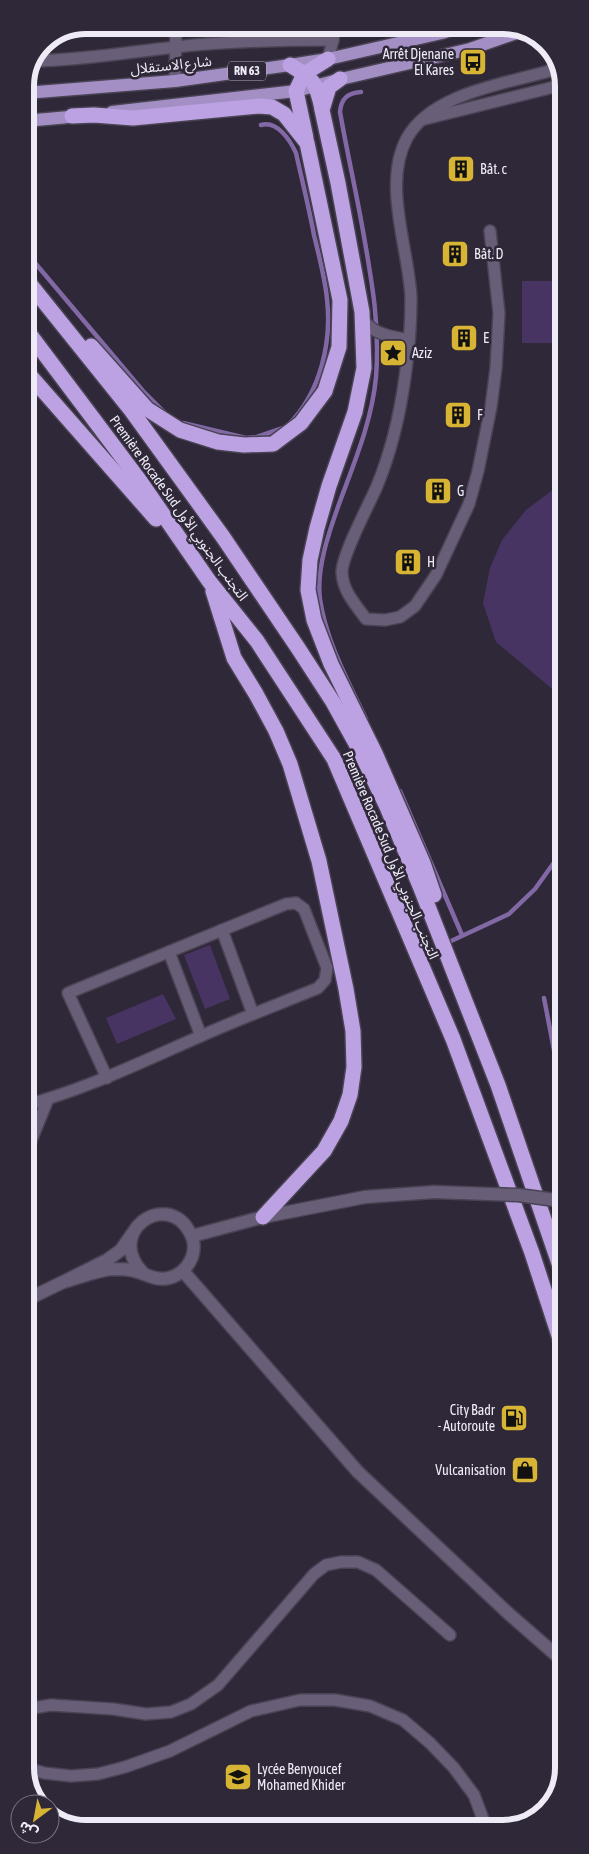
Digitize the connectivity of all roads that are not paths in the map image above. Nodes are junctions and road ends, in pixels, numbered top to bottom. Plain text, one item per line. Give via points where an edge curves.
1 (176, 34) edge
2 (256, 34) edge
3 (334, 34) edge
4 (437, 34) edge
5 (511, 35) edge
6 (256, 40) junction
7 (333, 40) junction
8 (175, 47) junction
9 (328, 58) junction
10 (41, 61) edge
11 (290, 65) junction
12 (552, 70) edge
13 (304, 74) junction
14 (340, 79) junction
15 (175, 81) junction
16 (317, 86) junction
17 (555, 87) edge
18 (296, 91) junction
19 (34, 92) edge
20 (322, 110) junction
21 (72, 116) junction
22 (34, 120) edge
23 (420, 120) junction
24 (307, 143) junction
25 (490, 231) dead end
26 (34, 281) edge
27 (34, 289) edge
28 (362, 318) junction
29 (34, 340) edge
30 (409, 340) junction
31 (34, 380) edge
32 (209, 580) junction
33 (222, 930) junction
34 (169, 952) junction
35 (467, 1009) junction
36 (253, 1014) junction
37 (201, 1036) junction
38 (107, 1078) junction
39 (48, 1099) junction
40 (34, 1103) edge
41 (34, 1133) edge
42 (555, 1200) edge
43 (263, 1217) junction
44 (132, 1234) junction
45 (192, 1236) junction
46 (555, 1252) edge
47 (183, 1271) junction
48 (143, 1273) junction
49 (63, 1282) junction
50 (34, 1296) edge
51 (555, 1321) edge
52 (450, 1635) dead end
53 (555, 1654) edge
54 (34, 1708) edge
55 (34, 1770) edge
56 (483, 1820) edge

1 - 8 street
2 - 6 street
3 - 7 street
4 - 9 main road, شارع الاستقلال / RN 63
5 - 14 main road, RN 63 via 470,49
6 - 7 street
6 - 8 street
7 - 9 street
8 - 10 street
8 - 15 street
9 - 11 main road, شارع الاستقلال / RN 63
9 - 13 highway
11 - 13 highway
11 - 15 main road, شارع الاستقلال / RN 63
12 - 23 street via 461,96
13 - 16 highway
13 - 18 highway
14 - 16 main road, RN 63
14 - 20 highway via 329,87
15 - 19 main road, شارع الاستقلال / RN 63
16 - 18 main road, RN 63
16 - 20 highway
17 - 23 street
18 - 21 main road, RN 63
18 - 24 highway
20 - 28 highway
21 - 22 main road, RN 63
21 - 24 highway via 133,118 272,107 288,119
23 - 30 street via 400,153 397,169 397,192 411,297
24 - 26 highway via 340,300 339,347 325,391 301,423 273,444 218,442 180,430 147,409
25 - 30 street via 499,313 496,368 491,407 469,504 436,575 415,606 400,617 366,619 345,591 341,572 394,436
27 - 35 highway, Première Rocade Sud التجنب الجنوبي الأول via 131,410 223,537 333,702 386,807
28 - 30 street via 378,332
28 - 35 highway via 364,368 354,412 317,528 308,590 314,620 331,664 375,753 423,864 454,949
29 - 32 highway, Première Rocade Sud التجنب الجنوبي الأول
31 - 32 highway
32 - 43 highway via 234,658 276,731 290,764 319,861 353,1030 352,1086 341,1121 324,1152
32 - 51 highway, Première Rocade Sud التجنب الجنوبي الأول via 257,641 334,760 453,1039
33 - 34 street
33 - 36 street
33 - 36 street via 291,903 301,905 307,913 327,968 326,980 318,988
34 - 37 street
34 - 38 street via 68,993
35 - 46 highway, Première Rocade Sud التجنب الجنوبي الأول via 498,1085
36 - 37 street
37 - 38 street
38 - 39 street
39 - 40 street
39 - 41 street
42 - 43 street, bridge via 518,1195 434,1192 365,1197
43 - 45 street
44 - 45 street via 147,1218 168,1215 187,1226
44 - 48 street via 130,1253
44 - 49 street via 121,1250 107,1260
45 - 47 street via 193,1255
47 - 48 street via 164,1279
47 - 53 street via 358,1472
48 - 49 street via 110,1269
49 - 50 street
52 - 54 street via 376,1570 358,1562 342,1562 326,1565 314,1574 218,1685 191,1704 171,1712 146,1714 50,1705
55 - 56 street via 71,1776 98,1774 170,1751 251,1711 300,1700 335,1700 370,1706 403,1720 454,1768 474,1795

